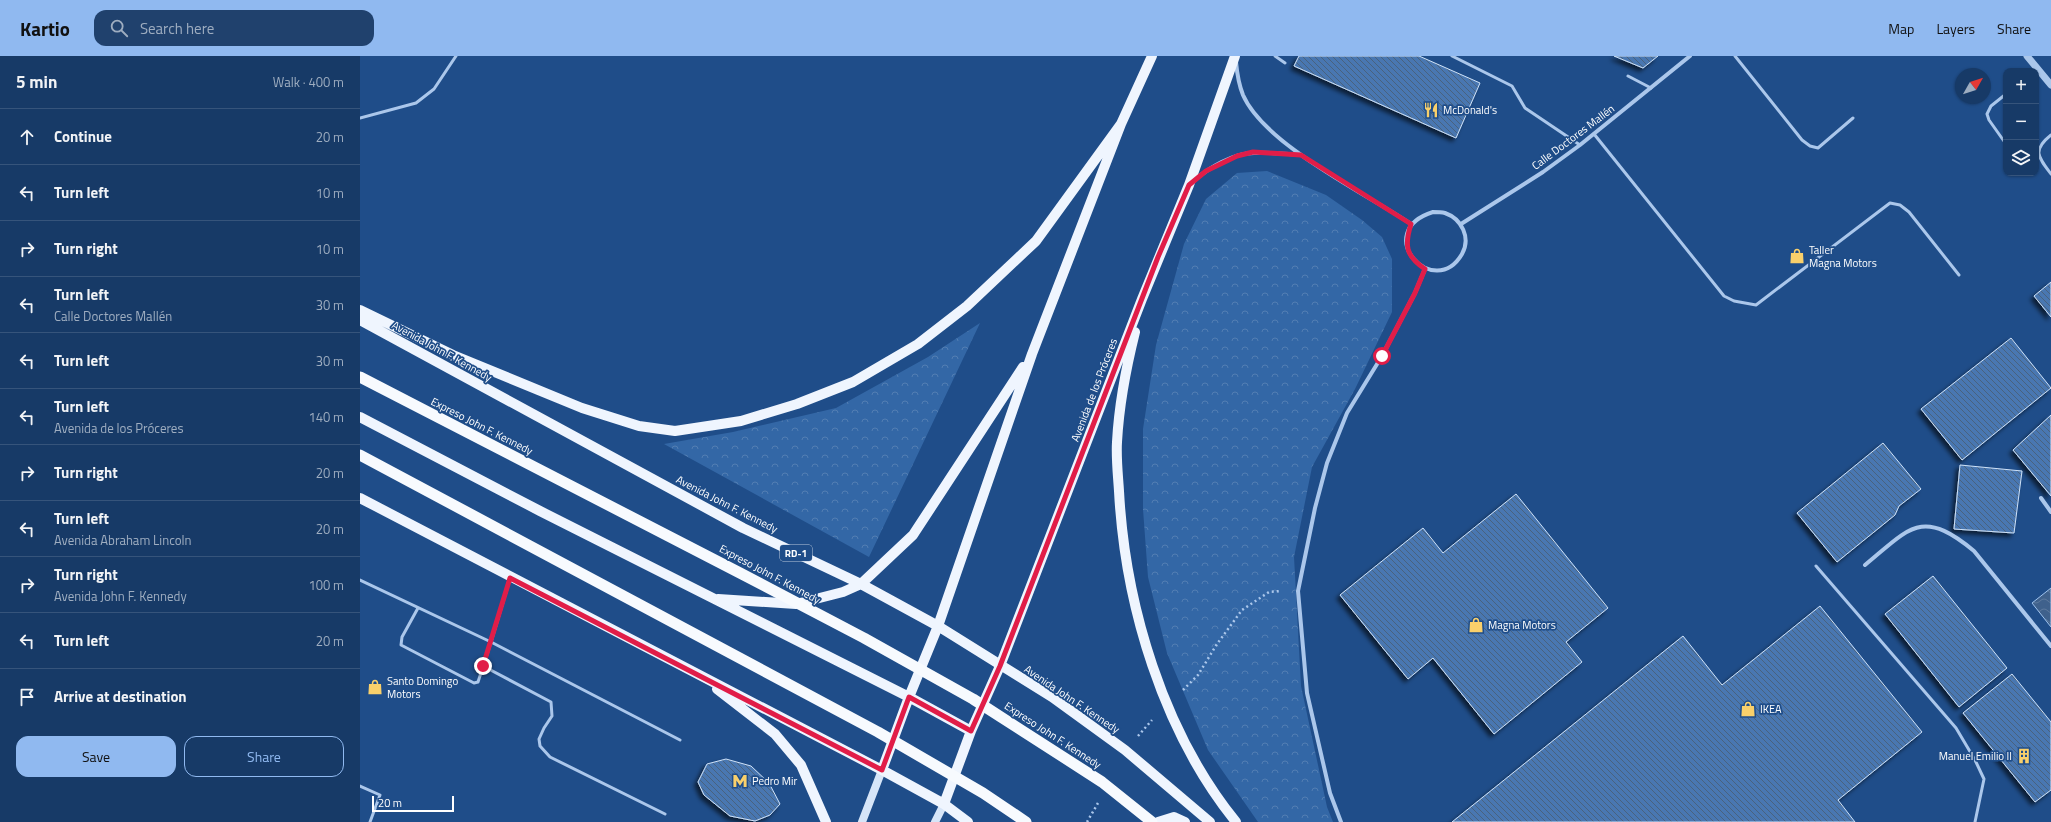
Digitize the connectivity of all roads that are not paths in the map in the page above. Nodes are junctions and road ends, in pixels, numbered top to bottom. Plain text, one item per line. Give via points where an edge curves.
1 (456, 56) edge
2 (1152, 56) edge
3 (1235, 56) edge
4 (1275, 56) edge
5 (1452, 56) edge
6 (1690, 56) edge
7 (1735, 56) edge
8 (2028, 56) edge
9 (1285, 63) dead end
10 (2036, 68) edge
11 (2039, 72) edge
12 (1628, 76) dead end
13 (2051, 84) edge
14 (1651, 88) junction
15 (2003, 96) edge
16 (360, 118) edge
17 (1853, 118) dead end
18 (1121, 124) junction
19 (1594, 134) junction
20 (2051, 135) edge
21 (2003, 140) edge
22 (1580, 145) junction
23 (1301, 155) junction
24 (2051, 174) edge
25 (1189, 185) junction
26 (1411, 224) junction
27 (1461, 224) junction
28 (1425, 269) junction
29 (1959, 275) dead end
30 (1142, 299) junction
31 (360, 310) edge
32 (360, 320) edge
33 (1032, 354) junction
34 (360, 378) edge
35 (360, 417) edge
36 (360, 455) edge
37 (360, 498) edge
38 (2040, 498) dead end
39 (2051, 512) edge
40 (1865, 565) dead end
41 (1816, 566) dead end
42 (510, 578) junction
43 (360, 580) edge
44 (861, 584) junction
45 (714, 599) junction
46 (418, 608) junction
47 (938, 626) junction
48 (491, 642) junction
49 (2051, 646) edge
50 (483, 666) junction
51 (1000, 666) junction
52 (697, 673) junction
53 (909, 697) junction
54 (971, 731) junction
55 (680, 740) dead end
56 (882, 770) junction
57 (360, 786) edge
58 (944, 804) junction
59 (665, 814) dead end
60 (370, 822) edge
61 (826, 822) edge
62 (862, 822) edge
63 (935, 822) edge
64 (968, 822) edge
65 (1026, 822) edge
66 (1152, 822) edge
67 (1158, 822) edge
68 (1185, 822) edge
69 (1210, 822) edge
70 (1236, 822) edge
71 (1341, 822) edge
72 (1975, 822) edge

1 - 16 lane via 434,89 416,103
2 - 18 main road
3 - 23 street via 1243,95 1254,112 1267,127
3 - 25 main road, Avenida de los Próceres
4 - 9 lane
5 - 22 lane via 1512,86 1526,108
6 - 14 street, Calle Doctores Mallén
7 - 17 lane via 1802,140 1810,146 1818,148
8 - 10 street
11 - 13 street
12 - 14 lane
14 - 19 street, Calle Doctores Mallén
15 - 21 lane via 1991,106 1987,114
18 - 31 main road via 1036,241 967,306 918,344 853,382 796,404 741,420 676,431 638,426 582,408 453,355
18 - 33 main road
19 - 22 street, Calle Doctores Mallén
19 - 29 lane via 1724,296 1734,302 1756,305 1890,203 1900,205 1909,212
20 - 24 lane via 2040,143 2039,150 2040,160
22 - 27 street, Calle Doctores Mallén via 1543,172
23 - 25 street via 1253,152 1237,156 1206,171
23 - 26 street
25 - 30 main road, Avenida de los Próceres
26 - 27 street via 1420,216 1433,212 1445,213
26 - 28 street via 1406,238 1407,251 1415,262
27 - 28 street via 1467,237 1466,247 1460,258 1451,266 1437,270
28 - 71 street via 1382,356 1347,413 1327,463 1298,590 1307,693 1330,793
30 - 51 main road, Avenida de los Próceres
30 - 70 main road via 1124,377 1116,443 1121,526 1133,601 1166,705 1185,744 1218,800
32 - 44 main road, Avenida John F. Kennedy / RD-1 via 743,528
33 - 44 main road via 912,535
33 - 47 main road
34 - 66 highway, Expreso John F. Kennedy, bridge via 740,573 973,699 1102,782
35 - 45 main road
36 - 65 highway, bridge via 878,732 983,793
37 - 42 main road
38 - 39 street
40 - 49 street via 1906,531 1920,525 1940,528 1960,539 1974,551
41 - 72 lane via 1956,728 1984,778
42 - 48 lane
42 - 52 main road
43 - 46 lane
44 - 45 main road via 843,592 796,604
44 - 47 main road, Avenida John F. Kennedy / RD-1
45 - 53 main road
46 - 48 lane
46 - 50 lane via 400,645 474,683 478,682
47 - 51 main road, Avenida John F. Kennedy / RD-1
47 - 53 main road
48 - 50 lane
48 - 55 lane
50 - 59 lane via 551,702 552,716 540,739 540,746 550,756
51 - 54 main road, Avenida de los Próceres
51 - 69 main road, Avenida John F. Kennedy / RD-1 via 1052,697 1125,750
52 - 56 main road
52 - 61 main road via 775,734 801,765
53 - 54 main road
53 - 56 main road
54 - 58 main road, Avenida de los Próceres
56 - 58 main road
56 - 62 main road
57 - 60 lane via 380,795
58 - 63 main road
58 - 64 main road
67 - 68 main road via 1174,817

